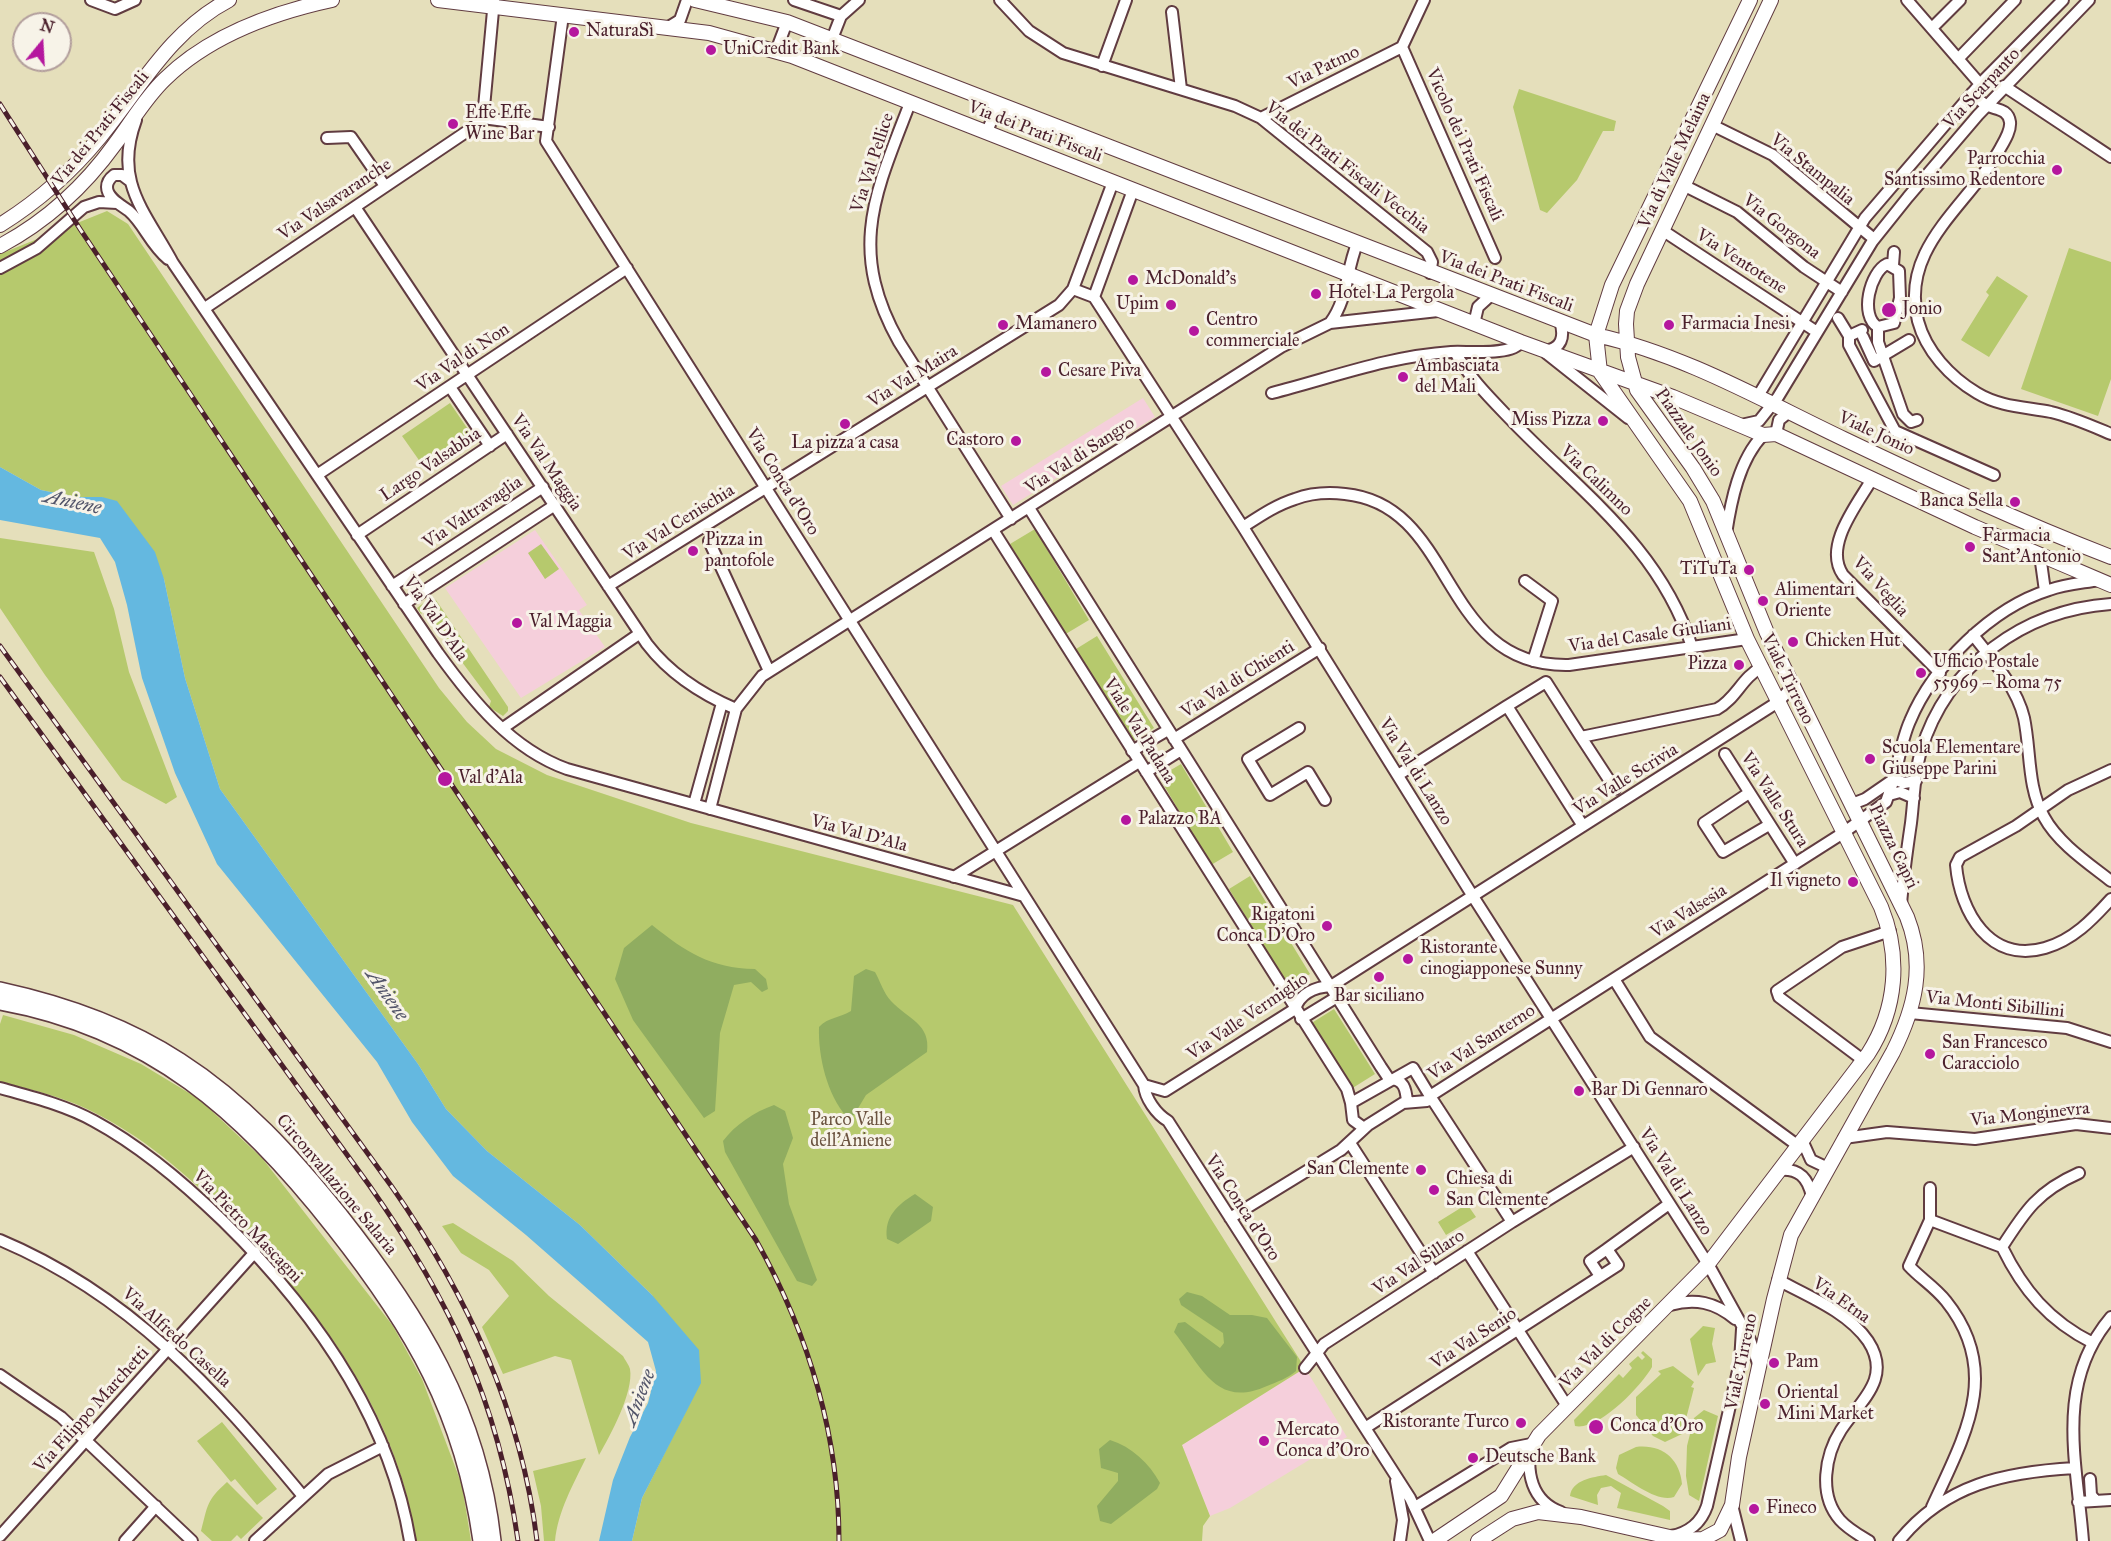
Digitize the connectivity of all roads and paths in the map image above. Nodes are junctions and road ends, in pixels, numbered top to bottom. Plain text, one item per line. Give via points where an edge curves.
1 (91, 0) edge
2 (135, 0) edge
3 (229, 0) edge
4 (332, 0) edge
5 (438, 0) edge
6 (687, 0) edge
7 (695, 0) edge
8 (794, 0) edge
9 (859, 0) edge
10 (1000, 0) edge
11 (1126, 0) edge
12 (1424, 0) edge
13 (1750, 0) edge
14 (1771, 0) edge
15 (1907, 0) edge
16 (1960, 0) edge
17 (2015, 0) edge
18 (2063, 0) edge
19 (2089, 0) edge
20 (494, 4) edge
21 (747, 5) edge
22 (1173, 12) dead end
23 (563, 15) junction
24 (841, 16) junction
25 (787, 22) junction
26 (667, 28) junction
27 (1932, 28) junction
28 (832, 39) junction
29 (1402, 47) junction
30 (776, 51) junction
31 (1958, 59) junction
32 (1102, 66) junction
33 (1980, 84) junction
34 (2004, 87) junction
35 (1181, 89) junction
36 (1972, 93) junction
37 (910, 103) junction
38 (998, 104) junction
39 (1986, 106) junction
40 (140, 111) junction
41 (483, 118) junction
42 (1261, 118) junction
43 (1712, 125) junction
44 (549, 127) junction
45 (987, 132) junction
46 (327, 138) dead end
47 (2111, 157) edge
48 (130, 182) junction
49 (1113, 182) junction
50 (1683, 184) junction
51 (385, 186) junction
52 (1133, 190) junction
53 (117, 203) junction
54 (355, 207) junction
55 (0, 225) edge
56 (1858, 228) junction
57 (1662, 230) junction
58 (1874, 239) junction
59 (1357, 244) junction
60 (0, 246) edge
61 (1894, 252) dead end
62 (1495, 258) dead end
63 (173, 263) junction
64 (1430, 265) junction
65 (1893, 265) junction
66 (0, 268) edge
67 (627, 268) junction
68 (1348, 273) junction
69 (1825, 282) junction
70 (1073, 290) junction
71 (1842, 292) junction
72 (1490, 296) junction
73 (1094, 297) junction
74 (205, 308) junction
75 (1442, 311) junction
76 (1838, 318) dead end
77 (1560, 321) junction
78 (1801, 322) junction
79 (1330, 323) junction
80 (1474, 324) junction
81 (1878, 327) junction
82 (1817, 332) junction
83 (1596, 335) junction
84 (1849, 336) junction
85 (1909, 340) dead end
86 (1521, 342) junction
87 (1627, 342) junction
88 (1544, 351) junction
89 (1455, 352) junction
90 (1883, 356) junction
91 (1600, 372) junction
92 (468, 374) junction
93 (1635, 384) junction
94 (450, 387) junction
95 (927, 388) junction
96 (1272, 393) dead end
97 (1758, 396) junction
98 (1772, 403) junction
99 (1789, 412) junction
100 (1172, 416) junction
101 (1631, 420) junction
102 (1917, 420) dead end
103 (1740, 425) junction
104 (507, 434) junction
105 (2111, 434) edge
106 (1769, 435) junction
107 (490, 447) junction
108 (316, 475) junction
109 (1994, 475) dead end
110 (1872, 479) junction
111 (543, 487) junction
112 (767, 489) junction
113 (555, 505) junction
114 (1029, 508) junction
115 (1011, 519) junction
116 (1243, 526) junction
117 (993, 530) junction
118 (357, 535) junction
119 (1726, 535) junction
120 (1706, 537) joint
121 (709, 541) dead end
122 (2040, 555) junction
123 (2111, 557) edge
124 (1525, 581) dead end
125 (2107, 581) edge
126 (392, 586) junction
127 (609, 586) junction
128 (2045, 591) junction
129 (404, 604) junction
130 (2111, 604) edge
131 (849, 619) junction
132 (639, 634) junction
133 (1973, 635) junction
134 (1747, 639) junction
135 (1692, 647) junction
136 (1320, 648) junction
137 (1986, 652) junction
138 (1533, 661) junction
139 (1762, 668) junction
140 (769, 671) junction
141 (1940, 673) junction
142 (1793, 686) junction
143 (1778, 702) junction
144 (722, 703) junction
145 (1507, 706) junction
146 (736, 709) junction
147 (503, 728) junction
148 (1299, 728) dead end
149 (1168, 730) junction
150 (1581, 736) junction
151 (1174, 740) junction
152 (1181, 750) junction
153 (1132, 751) junction
154 (1725, 754) dead end
155 (1139, 762) junction
156 (2111, 770) edge
157 (1146, 772) junction
158 (1398, 775) junction
159 (1894, 778) junction
160 (1916, 781) junction
161 (1616, 789) dead end
162 (1749, 793) junction
163 (1889, 795) junction
164 (1914, 798) junction
165 (1325, 800) dead end
166 (694, 804) junction
167 (1852, 804) junction
168 (711, 809) junction
169 (2040, 810) junction
170 (1860, 820) junction
171 (1769, 825) junction
172 (1583, 826) junction
173 (1843, 833) junction
174 (997, 853) junction
175 (1795, 864) junction
176 (954, 877) junction
177 (2111, 881) edge
178 (1024, 896) junction
179 (1474, 898) junction
180 (2111, 899) edge
181 (1901, 905) junction
182 (1890, 931) junction
183 (1614, 979) junction
184 (1331, 986) junction
185 (0, 990) edge
186 (1337, 997) junction
187 (0, 1002) edge
188 (1294, 1009) junction
189 (1910, 1013) junction
190 (1552, 1018) junction
191 (1301, 1019) junction
192 (2111, 1042) edge
193 (1863, 1060) junction
194 (1389, 1080) junction
195 (1144, 1084) junction
196 (0, 1088) edge
197 (1164, 1091) junction
198 (1430, 1096) junction
199 (1407, 1102) junction
200 (1351, 1103) junction
201 (1168, 1121) junction
202 (1364, 1128) junction
203 (2111, 1128) edge
204 (1844, 1138) junction
205 (1800, 1142) junction
206 (1350, 1143) junction
207 (1634, 1147) junction
208 (1828, 1168) junction
209 (1779, 1170) junction
210 (2079, 1173) dead end
211 (1930, 1188) dead end
212 (1812, 1197) junction
213 (1669, 1204) junction
214 (1230, 1218) junction
215 (1930, 1220) junction
216 (1512, 1222) junction
217 (0, 1240) edge
218 (2002, 1247) junction
219 (1607, 1249) junction
220 (1467, 1251) junction
221 (255, 1252) junction
222 (1708, 1264) junction
223 (1434, 1273) junction
224 (1600, 1276) junction
225 (1778, 1280) junction
226 (1670, 1305) junction
227 (2111, 1317) edge
228 (1741, 1326) junction
229 (1518, 1331) junction
230 (2093, 1343) junction
231 (169, 1349) junction
232 (1316, 1352) junction
233 (1759, 1366) junction
234 (1305, 1368) dead end
235 (0, 1375) edge
236 (1567, 1406) junction
237 (1365, 1428) junction
238 (87, 1440) junction
239 (1531, 1444) junction
240 (383, 1446) junction
241 (2075, 1468) junction
242 (1395, 1478) junction
243 (2090, 1479) dead end
244 (302, 1496) junction
245 (2111, 1500) edge
246 (2096, 1501) junction
247 (2078, 1502) junction
248 (1732, 1505) junction
249 (156, 1506) junction
250 (1415, 1507) junction
251 (1932, 1507) junction
252 (1581, 1517) junction
253 (0, 1536) edge
254 (1662, 1537) junction
255 (1718, 1537) edge
256 (125, 1541) edge
257 (192, 1541) edge
258 (255, 1541) edge
259 (410, 1541) edge
260 (480, 1541) edge
261 (493, 1541) edge
262 (1400, 1541) edge
263 (1432, 1541) edge
264 (1478, 1541) edge
265 (1740, 1541) edge
266 (1869, 1541) edge
267 (1899, 1541) edge
268 (2083, 1541) edge

1 - 2 street via 115,9
3 - 55 main road, Via dei Prati Fiscali via 198,20 164,52 79,160
4 - 40 main road, Via dei Prati Fiscali via 275,15 224,38 170,75
5 - 20 main road, Via dei Prati Fiscali
6 - 26 street via 680,20
7 - 21 main road, Via dei Prati Fiscali
8 - 24 street
9 - 24 street
10 - 32 street, Via dei Prati Fiscali Vecchia via 1047,45
11 - 32 street
12 - 29 street
13 - 83 main road, Via di Valle Melaina via 1615,277
14 - 43 main road, Via di Valle Melaina
15 - 27 street
16 - 27 street
17 - 31 street
18 - 33 street, Via Scarpanto
19 - 34 street, Via Scarpanto
20 - 23 main road, Via dei Prati Fiscali
20 - 41 street
21 - 25 main road, Via dei Prati Fiscali
22 - 35 street
23 - 26 main road, Via dei Prati Fiscali
23 - 44 street, Via Conca d'Oro
24 - 28 street
25 - 28 main road, Via dei Prati Fiscali
25 - 30 street
26 - 30 main road, Via dei Prati Fiscali via 724,36
27 - 31 street
28 - 38 main road, Via dei Prati Fiscali
29 - 42 street, Via Patmo
29 - 62 street, Vicolo dei Prati Fiscali
30 - 37 main road, Via dei Prati Fiscali
31 - 33 street
32 - 35 street, Via dei Prati Fiscali Vecchia
33 - 36 street, Via Scarpanto
34 - 39 street, Via Scarpanto
34 - 47 street
35 - 42 street, Via dei Prati Fiscali Vecchia
36 - 39 street
36 - 56 street, Via Scarpanto
37 - 45 main road, Via dei Prati Fiscali
37 - 95 street, Via Val Pellice via 872,208 870,251 874,283 884,314
38 - 45 street
38 - 59 main road, Via dei Prati Fiscali
39 - 58 street, Via Scarpanto
39 - 105 street via 2006,114 2010,127 1998,154 1938,229 1920,260 1914,292 1920,328 1938,359 1981,396 2001,404 2054,413
40 - 48 street, Via Val D'Ala via 127,155
40 - 60 main road, Via dei Prati Fiscali via 103,160 60,206
41 - 44 street
41 - 51 street, Via Valsavaranche
42 - 64 street, Via dei Prati Fiscali Vecchia
43 - 50 main road, Via di Valle Melaina
43 - 56 street, Via Stampalia via 1773,155
44 - 67 street, Via Conca d'Oro via 546,141
45 - 49 main road, Via dei Prati Fiscali
46 - 51 street via 351,137
48 - 53 street via 119,174 108,181 107,189
48 - 63 street, Via Val D'Ala via 138,204
49 - 52 main road, Via dei Prati Fiscali
49 - 70 street, Via Val Maira
50 - 57 main road, Via di Valle Melaina
50 - 69 street, Via Gorgona via 1737,212
51 - 54 street, Via Valsavaranche
52 - 68 main road, Via dei Prati Fiscali
52 - 73 street
53 - 63 street via 132,214 151,242
53 - 66 street via 88,205 37,248
54 - 74 street, Via Valsavaranche
54 - 92 street, Via Val Maggia
56 - 58 street, Via Stampalia
56 - 69 street, Via Scarpanto
57 - 78 street, Via Ventotene
57 - 87 main road, Via di Valle Melaina via 1628,308
58 - 71 street, Via Scarpanto
59 - 64 main road, Via dei Prati Fiscali
59 - 68 street
61 - 65 street
63 - 74 street, Via Val D'Ala
64 - 72 main road, Via dei Prati Fiscali
65 - 81 street via 1901,278 1897,317 1891,325
65 - 81 street via 1881,267 1872,287 1869,314
67 - 92 street, Via Val di Non
67 - 112 street, Via Conca d'Oro
68 - 75 main road, Via dei Prati Fiscali
68 - 79 street via 1344,297
69 - 71 street
69 - 78 street, Via Scarpanto
70 - 73 street
70 - 95 street, Via Val Maira via 1059,305
71 - 82 street, Via Scarpanto
72 - 77 main road, Via dei Prati Fiscali
72 - 80 street via 1478,307
73 - 100 street, Via Val di Lanzo
74 - 108 street, Via Val D'Ala
75 - 79 street, Via Val di Sangro
75 - 80 main road, Via dei Prati Fiscali
76 - 84 street
77 - 83 main road, Via dei Prati Fiscali
77 - 88 street via 1560,343 1553,350
78 - 82 street, Via Ventotene
78 - 97 street, Via Scarpanto
79 - 100 street, Via Val di Sangro via 1281,347
80 - 86 main road, Via dei Prati Fiscali
81 - 90 street
82 - 98 street, Via Scarpanto
83 - 87 main road
83 - 91 main road, Piazzale Jonio
84 - 90 street via 1863,334 1874,361
84 - 109 street via 1852,353 1895,431
85 - 90 street
86 - 88 main road, Via dei Prati Fiscali
86 - 89 street via 1510,351
87 - 93 main road, Piazzale Jonio
87 - 97 main road, Viale Jonio via 1688,363
88 - 91 main road, Via dei Prati Fiscali
88 - 101 street, Piazzale Jonio
89 - 96 street via 1396,360
89 - 135 street, Via Calimno via 1506,414 1641,550 1678,607
90 - 102 street via 1904,414 1911,422
91 - 93 main road, Piazzale Jonio
91 - 101 main road, Piazzale Jonio
92 - 94 street, Via Val di Non
92 - 104 street, Via Val Maggia
93 - 103 main road
93 - 119 main road, Piazzale Jonio via 1646,406 1698,476
94 - 107 street
94 - 108 street, Via Val di Non
95 - 112 street, Via Val Maira
95 - 115 street, Via Val Pellice
97 - 98 main road, Viale Jonio
98 - 99 main road, Viale Jonio
98 - 103 street, Via Scarpanto via 1759,421
99 - 106 street, Piazzale Jonio
99 - 123 main road, Viale Jonio via 1985,505
100 - 114 street, Via Val di Sangro
100 - 116 street, Via Val di Lanzo
101 - 120 main road, Piazzale Jonio via 1680,484
103 - 106 main road
104 - 107 street, Largo Valsabbia
104 - 111 street, Via Val Maggia
106 - 110 main road
106 - 119 street, Piazzale Jonio via 1751,450 1740,476
107 - 118 street, Largo Valsabbia
108 - 118 street, Via Val D'Ala
110 - 122 main road
110 - 141 street, Via Veglia via 1839,539 1838,565 1843,575
111 - 113 street, Via Val Maggia
111 - 126 street, Via Valtravaglia
112 - 127 street, Via Val Cenischia
112 - 131 street, Via Conca d'Oro
113 - 127 street, Via Val Maggia
113 - 129 street
114 - 115 street, Via Val di Sangro
114 - 149 street, Viale Val Padana
115 - 117 street, Via Val di Sangro
116 - 136 street, Via Val di Lanzo
116 - 138 street, Via del Casale Giuliani via 1281,504 1312,494 1350,495 1376,502 1396,513 1416,533 1483,632 1506,651
117 - 131 street, Via Val di Sangro
117 - 153 street, Viale Val Padana
118 - 126 street, Via Val D'Ala
119 - 142 main road, Viale Tirreno
120 - 134 main road, Viale Tirreno
121 - 140 street
122 - 125 main road
122 - 128 street
124 - 138 street via 1552,601
125 - 128 street
126 - 129 street, Via Val D'Ala
127 - 132 street, Via Val Maggia
128 - 133 street
129 - 147 street, Via Val D'Ala via 464,687
130 - 137 street via 2044,617
131 - 140 street, Via Val di Sangro
131 - 174 street, Via Conca d'Oro
132 - 144 street, Via Val Maggia via 671,672
132 - 147 street
133 - 137 street
133 - 141 street
134 - 135 street, Via del Casale Giuliani
134 - 139 main road, Viale Tirreno
135 - 138 street, Via del Casale Giuliani via 1569,665
136 - 151 street, Via Val di Chienti
136 - 158 street, Via Val di Lanzo
137 - 160 street via 1957,684 1938,713 1922,749
137 - 169 street via 2022,711
139 - 143 main road, Viale Tirreno
139 - 150 street via 1750,674 1717,710
140 - 146 street, Via Val di Sangro via 747,691
141 - 159 street via 1910,722
142 - 143 street, Via Valle Scrivia
142 - 167 main road, Viale Tirreno
143 - 172 street, Via Valle Scrivia
143 - 173 main road, Viale Tirreno
144 - 146 street, Via Val Maggia
144 - 166 street
145 - 150 street via 1546,682
145 - 158 street
145 - 172 street
146 - 168 street
147 - 166 street, Via Val D'Ala via 531,752 560,766
148 - 165 street via 1248,759 1270,795 1308,772
149 - 151 street, Viale Val Padana
149 - 153 street
150 - 161 street
151 - 152 street, Viale Val Padana
152 - 157 street
152 - 184 street, Viale Val Padana
153 - 155 street, Viale Val Padana
154 - 162 street, Via Valle Stura
155 - 157 street, Viale Val Padana
155 - 174 street
156 - 169 street via 2068,790
157 - 188 street, Viale Val Padana
158 - 179 street, Via Val di Lanzo
159 - 160 street via 1908,783
159 - 163 street
159 - 167 street via 1866,799
160 - 164 street
162 - 171 street, Via Valle Stura
162 - 171 street via 1704,822 1723,852
163 - 164 street via 1900,792
163 - 170 street, Via Valsesia via 1882,805
164 - 181 street
166 - 168 street, Via Val D'Ala
167 - 170 main road, Piazza Capri
168 - 176 street, Via Val D'Ala
169 - 177 street via 2063,840
169 - 180 street via 1957,860 1959,885 1976,925 2004,946 2038,950 2077,932
170 - 173 street, Via Valsesia
170 - 181 main road, Piazza Capri
171 - 175 street, Via Valle Stura
172 - 179 street, Via Valle Scrivia
173 - 175 street, Via Valsesia
173 - 182 main road, Piazza Capri
174 - 176 street
174 - 178 street, Via Conca d'Oro
175 - 183 street, Via Valsesia
176 - 178 street, Via Val D'Ala
178 - 195 street, Via Conca d'Oro
179 - 184 street, Via Valle Vermiglio
179 - 190 street, Via Val di Lanzo
181 - 189 main road, Viale Tirreno via 1918,957
182 - 193 main road via 1894,960 1892,993 1879,1035
182 - 193 street via 1842,947 1777,991 1779,997
183 - 190 street, Via Valsesia
183 - 205 street via 1650,1037
184 - 186 street, Viale Val Padana
184 - 188 street, Via Valle Vermiglio via 1307,993
185 - 261 highway, Circonvallazione Salaria via 86,1014 157,1047 228,1095 290,1155 379,1266 438,1360 459,1404 477,1460
186 - 191 street, Via Valle Vermiglio
186 - 194 street, Viale Val Padana
187 - 260 highway, Circonvallazione Salaria via 87,1028 154,1059 215,1100 283,1165 375,1282 423,1357 462,1449
188 - 191 street, Viale Val Padana
188 - 197 street, Via Valle Vermiglio
189 - 192 street, Via Monti Sibillini via 2067,1028
189 - 204 main road, Viale Tirreno via 1893,1052
190 - 198 street, Via Val Santerno
190 - 207 street, Via Val di Lanzo
191 - 200 street, Viale Val Padana via 1347,1089
193 - 205 main road
194 - 198 street via 1413,1068
194 - 199 street, Viale Val Padana via 1402,1083
194 - 200 street
195 - 197 street
195 - 201 street, Via Conca d'Oro via 1149,1100
196 - 221 street, Via Pietro Mascagni via 71,1110 118,1135 181,1182
197 - 201 street via 1162,1105
198 - 199 street, Via Val Santerno via 1423,1103
198 - 216 street
199 - 202 street, Via Val Santerno
200 - 202 street, Viale Val Padana via 1353,1120
201 - 214 street, Via Conca d'Oro
202 - 206 street, Via Val Santerno
203 - 204 street, Via Monginevra via 2076,1124 1975,1139 1887,1131
204 - 208 main road, Viale Tirreno
205 - 208 street via 1811,1160
205 - 209 main road
206 - 214 street
206 - 223 street
207 - 213 street, Via Val di Lanzo
207 - 216 street, Via Val Sillaro
208 - 212 main road, Viale Tirreno
209 - 212 street via 1801,1174
209 - 222 main road
210 - 218 street via 2034,1200
211 - 215 street
212 - 225 main road, Viale Tirreno via 1792,1232
213 - 219 street
213 - 222 street, Via Val di Lanzo
214 - 232 street, Via Conca d'Oro
215 - 218 street
215 - 251 street via 1909,1266 1940,1294 1956,1316 1975,1376 1975,1401 1969,1422
216 - 220 street, Via Val Sillaro
217 - 231 street, Via Alfredo Casella via 81,1281
218 - 230 street via 2018,1279 2036,1301 2059,1323
219 - 224 street via 1590,1261
219 - 224 street, Via Val Senio via 1618,1265
220 - 223 street, Via Val Sillaro
220 - 229 street
221 - 231 street, Via Filippo Marchetti
221 - 240 street, Via Pietro Mascagni via 320,1332 354,1385
222 - 226 main road
222 - 228 street, Via Val di Lanzo
223 - 232 street, Via Val Sillaro
224 - 229 street, Via Val Senio
225 - 233 main road, Viale Tirreno
225 - 266 street, Via Etna via 1848,1322 1865,1337 1874,1354 1872,1389 1837,1437 1826,1476 1829,1502 1836,1516
226 - 228 street via 1688,1301 1708,1303 1724,1310
226 - 236 main road, Via Val di Cogne
227 - 230 street
228 - 233 street, Via Val di Lanzo
228 - 254 street, Viale Tirreno via 1740,1362 1705,1511 1688,1530
229 - 236 street
229 - 237 street, Via Val Senio
230 - 241 street via 2073,1409
231 - 238 street, Via Filippo Marchetti
231 - 244 street, Via Alfredo Casella via 236,1417
232 - 234 street
232 - 237 street, Via Conca d'Oro
233 - 248 main road, Viale Tirreno
235 - 238 street via 48,1406
236 - 239 main road, Via Val di Cogne
237 - 242 street, Via Conca d'Oro
238 - 249 street
238 - 253 street, Via Filippo Marchetti
239 - 250 street via 1511,1448
239 - 252 street via 1528,1470 1537,1494 1553,1509
239 - 263 main road, Via Val di Cogne via 1512,1482 1498,1499
240 - 244 street via 337,1468
240 - 259 street, Via Pietro Mascagni
241 - 247 street
241 - 251 street via 2002,1476
242 - 250 street, Via Conca d'Oro
242 - 262 street via 1403,1520
243 - 246 street via 2091,1495
244 - 258 street
245 - 246 street
246 - 247 street
247 - 268 street
248 - 255 main road
248 - 265 street, Viale Tirreno
249 - 256 street
249 - 257 street
250 - 263 street, Via Conca d'Oro
251 - 267 street
252 - 254 main road
252 - 264 main road via 1531,1512
254 - 255 main road

